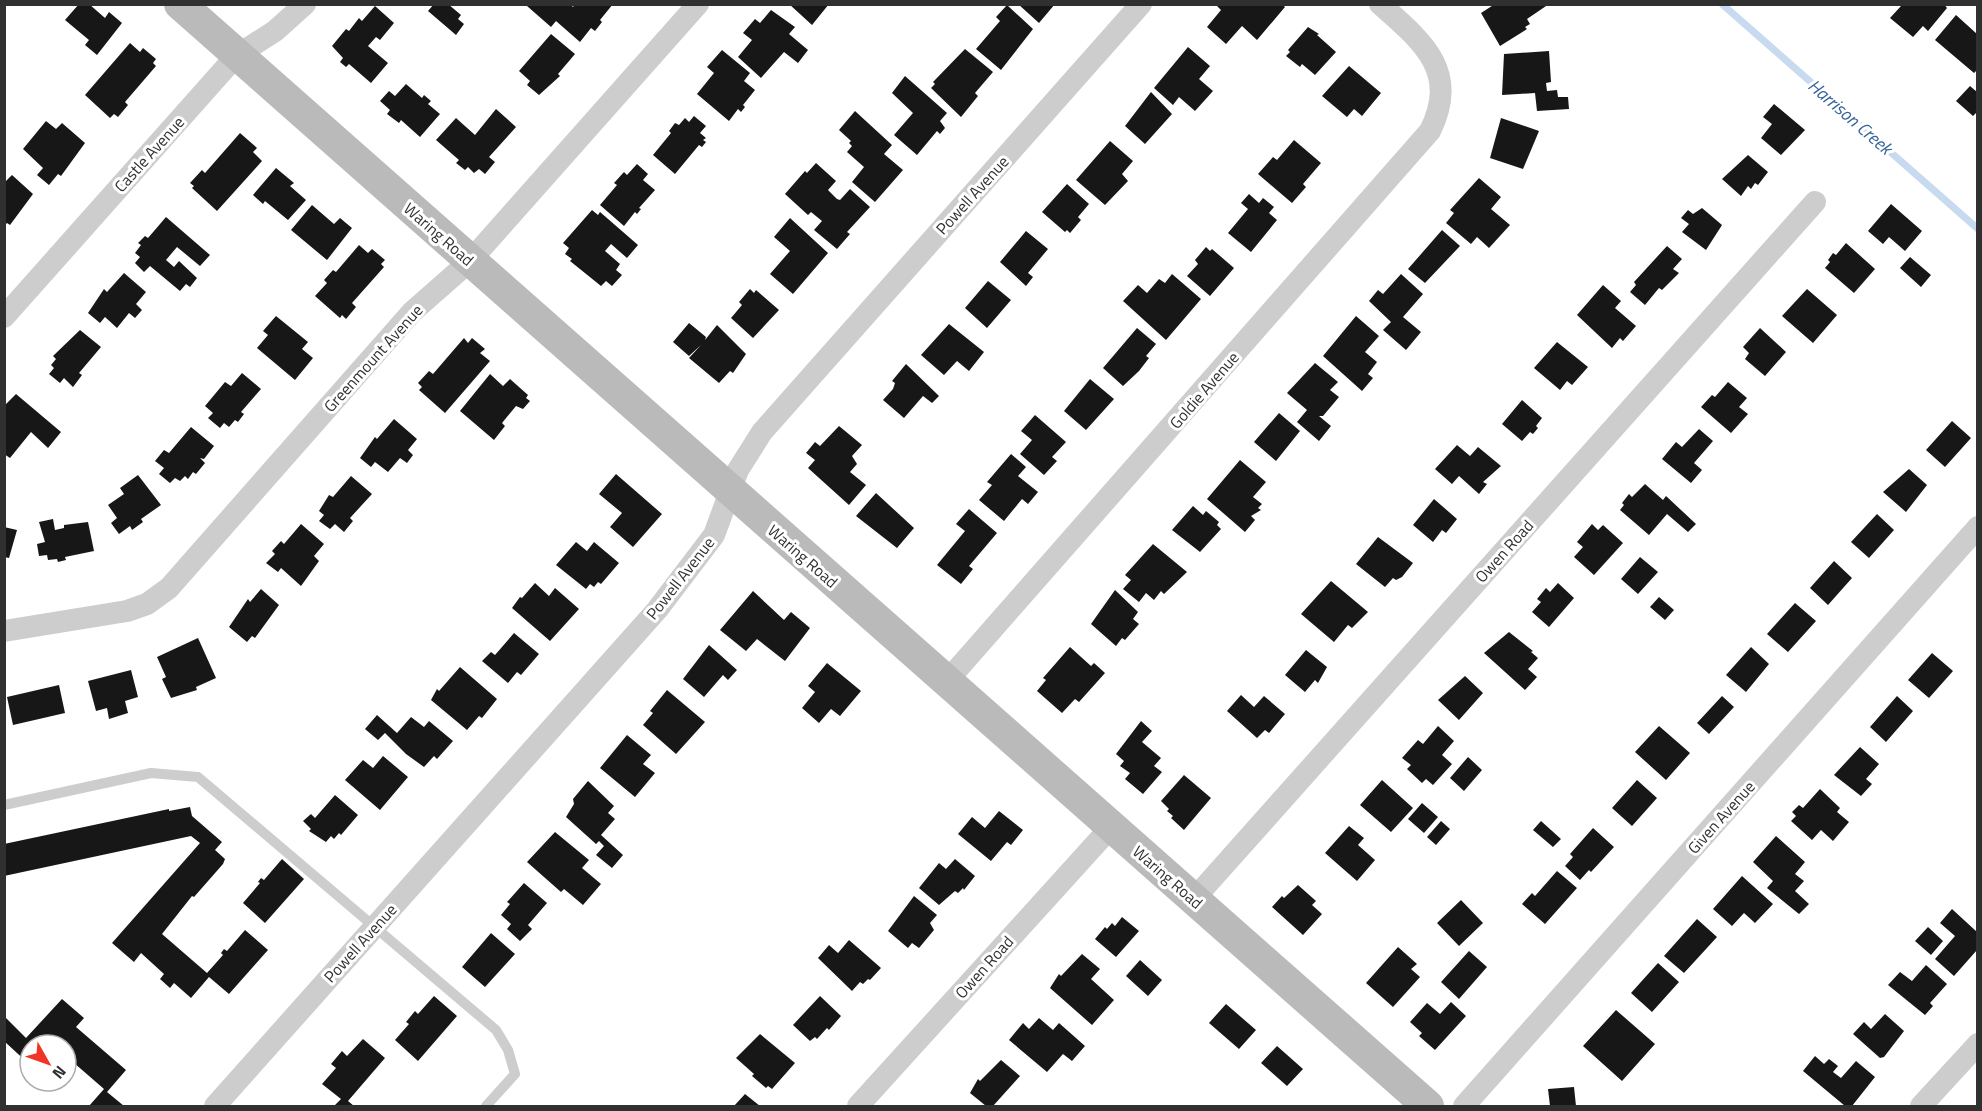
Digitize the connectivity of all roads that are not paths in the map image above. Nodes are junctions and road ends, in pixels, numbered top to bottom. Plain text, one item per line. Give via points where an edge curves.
1 (180, 4) edge
2 (305, 4) edge
3 (698, 4) edge
4 (1141, 4) edge
5 (1380, 4) edge
6 (236, 56) junction
7 (1815, 202) dead end
8 (470, 261) junction
9 (4, 317) edge
10 (729, 492) junction
11 (1977, 527) edge
12 (4, 631) edge
13 (947, 681) junction
14 (4, 805) edge
15 (1111, 827) junction
16 (1193, 900) junction
17 (375, 926) junction
18 (1977, 1044) edge
19 (215, 1107) edge
20 (486, 1107) edge
21 (858, 1107) edge
22 (1428, 1107) edge
23 (1464, 1107) edge
24 (1921, 1107) edge

1 - 6 street, Waring Road
2 - 6 street, Castle Avenue
3 - 8 street, Greenmount Avenue
4 - 10 street, Powell Avenue via 778,414 750,450
5 - 13 street, Goldie Avenue via 1413,33 1437,66 1441,88 1435,121 1422,143
6 - 8 street, Waring Road
6 - 9 street, Castle Avenue
7 - 16 street, Owen Road
8 - 10 street, Waring Road
8 - 12 street, Greenmount Avenue via 412,312 169,588 147,604 127,611
10 - 13 street, Waring Road
10 - 17 street, Powell Avenue via 714,535 685,576
11 - 23 street, Given Avenue
13 - 15 street, Waring Road
14 - 17 lane via 150,773 198,777
15 - 16 street, Waring Road
15 - 21 street, Owen Road
16 - 22 street, Waring Road
17 - 19 street, Powell Avenue
17 - 20 lane via 496,1030 508,1050 515,1074
18 - 24 street

